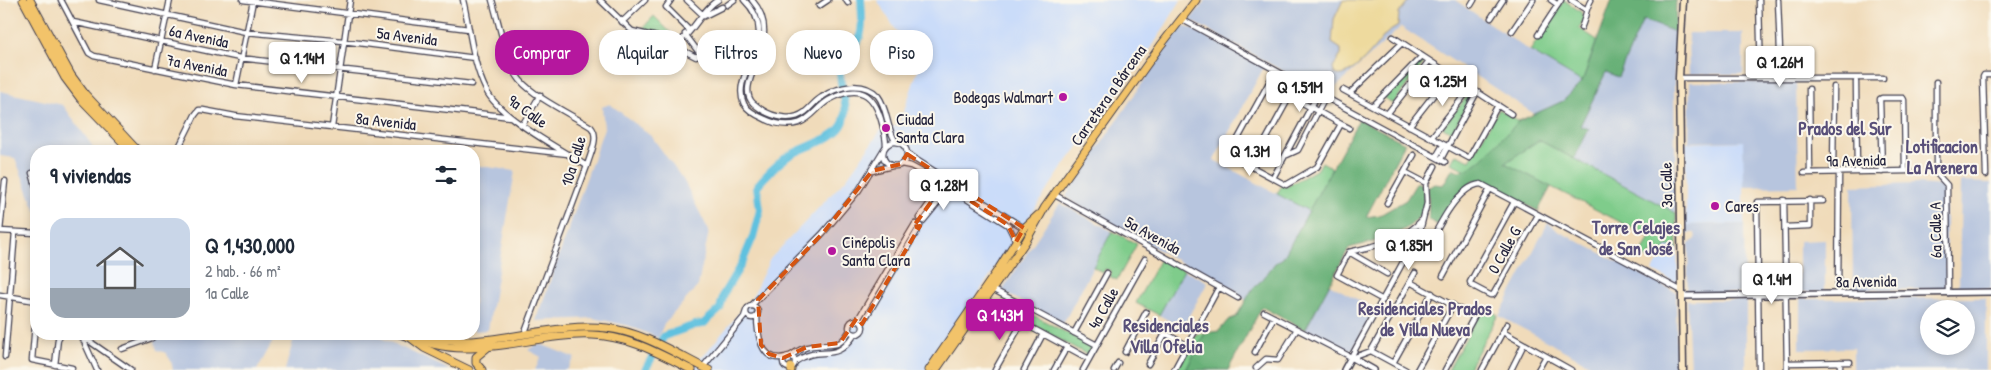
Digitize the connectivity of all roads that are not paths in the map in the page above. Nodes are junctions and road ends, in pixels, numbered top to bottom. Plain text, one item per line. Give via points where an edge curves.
1 (22, 0) edge
2 (30, 0) edge
3 (61, 0) edge
4 (99, 0) edge
5 (170, 0) edge
6 (243, 0) edge
7 (350, 0) edge
8 (463, 0) edge
9 (492, 0) edge
10 (600, 0) edge
11 (645, 0) edge
12 (671, 0) edge
13 (687, 0) edge
14 (718, 0) edge
15 (734, 0) edge
16 (744, 0) edge
17 (752, 0) edge
18 (828, 0) edge
19 (1196, 0) edge
20 (1503, 0) edge
21 (1533, 0) edge
22 (1551, 0) edge
23 (1571, 0) edge
24 (1591, 0) edge
25 (1683, 0) edge
26 (1760, 0) edge
27 (1778, 0) edge
28 (254, 1) edge
29 (1560, 2) edge
30 (819, 6) dead end
31 (1585, 9) junction
32 (349, 12) junction
33 (167, 14) junction
34 (704, 16) junction
35 (1181, 18) junction
36 (1491, 18) dead end
37 (73, 22) junction
38 (622, 22) junction
39 (1581, 28) dead end
40 (469, 29) junction
41 (628, 30) edge
42 (689, 30) joint
43 (1512, 31) dead end
44 (246, 32) junction
45 (1538, 35) dead end
46 (687, 36) edge
47 (1393, 37) dead end
48 (161, 41) junction
49 (343, 41) junction
50 (1402, 43) junction
51 (687, 52) edge
52 (1422, 56) junction
53 (240, 58) junction
54 (475, 58) junction
55 (1429, 60) junction
56 (155, 69) junction
57 (339, 70) junction
58 (1450, 74) junction
59 (1991, 75) edge
60 (1272, 78) dead end
61 (1678, 78) junction
62 (1761, 78) junction
63 (1780, 78) junction
64 (1883, 78) dead end
65 (1856, 82) dead end
66 (1936, 82) dead end
67 (471, 84) dead end
68 (1268, 84) junction
69 (236, 85) junction
70 (1471, 87) junction
71 (1834, 87) dead end
72 (1809, 89) dead end
73 (1343, 90) dead end
74 (1477, 92) junction
75 (1350, 93) junction
76 (1318, 94) junction
77 (540, 95) junction
78 (1290, 96) junction
79 (1984, 96) junction
80 (1991, 96) edge
81 (336, 98) junction
82 (1325, 98) junction
83 (1498, 105) junction
84 (1373, 106) junction
85 (1311, 108) junction
86 (1319, 112) junction
87 (1387, 114) junction
88 (1511, 114) dead end
89 (511, 117) junction
90 (523, 124) junction
91 (1341, 124) junction
92 (1409, 126) junction
93 (332, 127) junction
94 (1348, 128) dead end
95 (1431, 138) junction
96 (896, 142) junction
97 (125, 145) edge
98 (132, 145) edge
99 (180, 145) edge
100 (1445, 146) junction
101 (885, 148) junction
102 (1224, 152) dead end
103 (568, 154) junction
104 (907, 154) junction
105 (1229, 155) junction
106 (1414, 155) dead end
107 (1286, 156) junction
108 (1436, 157) junction
109 (901, 164) junction
110 (894, 165) junction
111 (587, 166) junction
112 (1435, 166) dead end
113 (1251, 167) junction
114 (872, 172) junction
115 (1405, 172) junction
116 (1833, 172) junction
117 (1839, 172) junction
118 (1857, 172) junction
119 (1882, 172) junction
120 (1986, 175) dead end
121 (1273, 178) junction
122 (5, 181) dead end
123 (940, 182) junction
124 (1426, 183) junction
125 (950, 188) junction
126 (1490, 189) junction
127 (1055, 194) junction
128 (1784, 200) junction
129 (1810, 200) junction
130 (1823, 201) dead end
131 (1514, 202) junction
132 (1387, 204) dead end
133 (1046, 207) junction
134 (1538, 215) junction
135 (921, 220) junction
136 (1422, 220) junction
137 (1414, 227) junction
138 (1784, 227) junction
139 (1024, 228) junction
140 (1033, 229) junction
141 (1421, 229) junction
142 (0, 231) edge
143 (16, 232) junction
144 (30, 233) edge
145 (1433, 238) junction
146 (1026, 241) junction
147 (1385, 243) junction
148 (1018, 245) junction
149 (1349, 252) junction
150 (1400, 252) dead end
151 (1423, 257) dead end
152 (1145, 259) dead end
153 (1107, 273) dead end
154 (1415, 273) dead end
155 (1387, 274) dead end
156 (1443, 276) dead end
157 (1410, 282) junction
158 (1219, 287) junction
159 (992, 289) junction
160 (1991, 292) edge
161 (1432, 293) junction
162 (1682, 293) junction
163 (1948, 293) junction
164 (1838, 294) junction
165 (0, 295) edge
166 (1785, 295) junction
167 (11, 296) junction
168 (1758, 296) junction
169 (1238, 298) dead end
170 (30, 300) edge
171 (758, 300) junction
172 (1383, 300) junction
173 (1019, 304) junction
174 (1453, 305) junction
175 (751, 306) junction
176 (1029, 310) junction
177 (746, 311) junction
178 (757, 312) junction
179 (1146, 312) dead end
180 (1264, 312) dead end
181 (750, 317) junction
182 (1274, 317) junction
183 (742, 319) junction
184 (1142, 321) junction
185 (757, 322) junction
186 (859, 322) junction
187 (1021, 322) junction
188 (1507, 324) dead end
189 (1297, 329) junction
190 (850, 330) junction
191 (1503, 332) junction
192 (1074, 333) junction
193 (855, 334) junction
194 (1043, 334) junction
195 (1165, 334) junction
196 (524, 335) junction
197 (34, 340) edge
198 (58, 340) edge
199 (82, 340) edge
200 (87, 340) edge
201 (143, 340) edge
202 (418, 340) edge
203 (431, 340) edge
204 (450, 340) edge
205 (479, 340) edge
206 (480, 340) edge
207 (643, 342) junction
208 (1524, 344) junction
209 (1097, 345) junction
210 (1188, 345) junction
211 (489, 346) junction
212 (1066, 347) junction
213 (122, 349) dead end
214 (1125, 352) dead end
215 (1255, 352) dead end
216 (1371, 352) junction
217 (1546, 356) junction
218 (5, 357) dead end
219 (674, 357) junction
220 (785, 358) junction
221 (1352, 358) junction
222 (1089, 359) junction
223 (1840, 362) junction
224 (1850, 362) dead end
225 (1118, 363) dead end
226 (1394, 363) junction
227 (1787, 363) junction
228 (1148, 364) dead end
229 (55, 365) junction
230 (792, 366) edge
231 (72, 368) dead end
232 (1256, 368) dead end
233 (706, 369) edge
234 (97, 370) edge
235 (131, 370) edge
236 (469, 370) edge
237 (482, 370) edge
238 (692, 370) edge
239 (929, 370) edge
240 (936, 370) edge
241 (995, 370) edge
242 (1024, 370) edge
243 (1054, 370) edge
244 (1083, 370) edge
245 (1114, 370) edge
246 (1174, 370) edge
247 (1344, 370) edge
248 (1374, 370) edge
249 (1406, 370) edge
250 (1417, 370) edge
251 (1445, 370) edge
252 (1482, 370) edge
253 (1510, 370) edge
254 (1538, 370) edge
255 (1571, 370) edge
256 (1683, 370) edge
257 (1759, 370) edge
258 (1787, 370) edge
259 (1840, 370) edge

1 - 97 main road via 65,78
2 - 98 main road via 71,75
3 - 37 street, 7a Avenida
4 - 33 street, 5a Avenida
5 - 33 street
6 - 28 street
7 - 32 street
8 - 40 street, 9a Calle
9 - 77 street, 10a Calle via 514,71 521,82
10 - 38 street
11 - 38 street
12 - 42 street via 666,7
13 - 34 street
14 - 34 street
15 - 34 street
16 - 101 street via 755,16 758,32 757,46 743,85 743,100 747,107 772,122 793,124 809,118 825,102 836,97 856,92 864,94 878,110
17 - 96 street via 760,12 764,28 763,45 749,82 748,95 754,104 774,116 793,117 834,91 865,87 882,103
18 - 30 street
19 - 35 main road, Carretera a Bárcena
20 - 36 street
21 - 43 street
22 - 29 street
23 - 31 street
24 - 31 street
25 - 61 main road, 3a Calle
26 - 62 street
27 - 63 street
28 - 32 street
28 - 44 street
29 - 45 street
31 - 39 street
32 - 40 street
32 - 49 street
33 - 44 street, 5a Avenida
33 - 48 street
34 - 42 street
35 - 76 street
35 - 127 main road, Carretera a Bárcena
37 - 48 street, 6a Avenida
37 - 56 street, 7a Avenida via 91,55
38 - 41 street
40 - 54 street, 9a Calle
44 - 49 street, 5a Avenida
44 - 53 street
46 - 51 street via 702,52 696,57
47 - 50 street
48 - 53 street, 6a Avenida
48 - 56 street
49 - 54 street, 5a Avenida
49 - 57 street
50 - 52 street
50 - 75 street
52 - 55 street
52 - 84 street
53 - 57 street, 6a Avenida
53 - 69 street
54 - 89 street, 9a Calle via 487,91
55 - 58 street
55 - 87 street
56 - 69 street, 7a Avenida
57 - 67 street, 6a Avenida
57 - 81 street
58 - 70 street
58 - 92 street
59 - 79 street via 1983,77
60 - 68 street
61 - 62 street
61 - 162 main road, 3a Calle
62 - 63 street
63 - 64 street
65 - 118 street
66 - 163 street, 6a Calle A via 1936,173 1947,185
68 - 78 street
68 - 105 street
69 - 81 street, 7a Avenida
70 - 74 street
70 - 95 street
71 - 116 street
72 - 116 street, 9a Avenida via 1807,173
73 - 75 street
74 - 83 street
74 - 100 street
75 - 84 street
76 - 82 street
76 - 85 street
77 - 90 street
77 - 111 street, 10a Calle via 595,131
78 - 85 street
78 - 113 street
79 - 80 street
79 - 120 street
81 - 89 street, 7a Avenida
81 - 93 street
82 - 86 street
82 - 108 street
83 - 88 street
83 - 100 street via 1469,158
84 - 87 street
85 - 86 street
85 - 107 street
86 - 91 street
86 - 107 street via 1298,150
87 - 92 street
89 - 90 street, 9a Calle
90 - 103 street, 9a Calle
91 - 94 street
91 - 121 street via 1317,168 1286,185
92 - 95 street
93 - 99 street, 8a Avenida via 199,110
93 - 103 street, 8a Avenida
95 - 100 street
96 - 101 street
96 - 104 street via 904,146
100 - 108 street
100 - 108 street via 1443,161
101 - 110 street via 884,158
101 - 114 street
102 - 105 street
103 - 111 street, 9a Calle
104 - 109 street
104 - 139 street
105 - 113 street
106 - 115 street
107 - 121 street
109 - 110 street
109 - 123 street
110 - 114 street
111 - 196 street, 10a Calle
112 - 124 street
113 - 121 street
114 - 171 street via 823,233
115 - 124 street
115 - 132 street
116 - 117 street, 9a Avenida
117 - 118 street, 9a Avenida
117 - 164 street
118 - 119 street, 9a Avenida
119 - 119 street, 9a Avenida via 1880,99 1902,98 1907,171
122 - 142 street
123 - 125 street
123 - 135 street via 940,189
124 - 136 street via 1427,203
125 - 135 street
125 - 148 street via 1008,225
126 - 131 street, 8a Avenida
126 - 145 street, 8a Avenida via 1478,184 1466,190 1456,200
126 - 156 street
127 - 133 main road, Carretera a Bárcena
127 - 158 street, 5a Avenida
128 - 129 street
128 - 138 street
128 - 168 street via 1757,202
129 - 130 street
129 - 138 street via 1810,224
131 - 134 street, 8a Avenida
131 - 134 street, 0 Calle G via 1471,285 1494,295
133 - 139 main road, Carretera a Bárcena
133 - 140 main road, Carretera a Bárcena
134 - 162 street, 8a Avenida
135 - 186 street via 922,225 918,225
136 - 137 street
136 - 141 street
137 - 141 street
137 - 147 street
138 - 166 street
139 - 140 main road
139 - 146 main road
139 - 148 main road, Carretera a Bárcena
140 - 146 main road, Carretera a Bárcena
141 - 145 street
141 - 172 street
142 - 143 street
143 - 144 street
143 - 167 street
145 - 151 street
146 - 148 main road, Carretera a Bárcena
147 - 149 street
147 - 150 street
148 - 159 main road, Carretera a Bárcena
148 - 239 main road, Carretera a Bárcena
149 - 155 street
149 - 172 street via 1337,275
152 - 209 street, 4a Calle
153 - 192 street
154 - 157 street
157 - 161 street
157 - 216 street
158 - 169 street, 5a Avenida
158 - 210 street
159 - 173 street
159 - 240 main road, Carretera a Bárcena
160 - 163 street, 8a Avenida
161 - 174 street
161 - 226 street
162 - 168 street, 8a Avenida
162 - 256 main road, 3a Calle
163 - 164 street, 8a Avenida
164 - 166 street, 8a Avenida
165 - 167 street
166 - 168 street, 8a Avenida
166 - 227 street
167 - 170 street
167 - 218 street
168 - 257 street
171 - 175 street
171 - 178 street
172 - 221 street
173 - 176 street
173 - 187 street via 1017,311
174 - 250 street
174 - 251 street via 1474,319
175 - 177 street
175 - 178 street
176 - 187 street
176 - 192 street
177 - 181 street
177 - 183 street
178 - 181 street
178 - 185 street
179 - 184 street
180 - 182 street
181 - 183 street
181 - 185 street
182 - 189 street
182 - 215 street
183 - 233 street
184 - 195 street
184 - 214 street
185 - 220 street via 763,349
186 - 190 street via 850,324
186 - 193 street via 861,332
187 - 194 street
187 - 241 street
188 - 191 street
189 - 221 street
189 - 232 street via 1278,360 1266,359
190 - 193 street
190 - 220 street via 840,343 808,347
191 - 208 street
191 - 252 street
192 - 209 street
193 - 230 street via 841,349 830,354 809,353
194 - 212 street
194 - 242 street
195 - 210 street
195 - 228 street
196 - 206 main road
196 - 207 main road via 594,328 620,331
197 - 229 street via 32,360
198 - 229 street
199 - 234 street
200 - 235 street
201 - 213 street
202 - 236 main road via 424,348
203 - 211 main road via 463,348
204 - 205 main road
207 - 211 main road via 591,335
207 - 219 main road
208 - 217 street
208 - 253 street
209 - 222 street, 4a Calle
210 - 246 street
211 - 237 main road via 476,357 476,363
212 - 222 street
212 - 243 street
216 - 221 street
216 - 226 street
217 - 254 street
217 - 255 street
219 - 233 main road
219 - 238 main road
220 - 230 street
220 - 230 street via 786,366
221 - 247 street
221 - 248 street
222 - 244 street, 4a Calle
223 - 224 street
223 - 227 street
223 - 259 street
225 - 245 street
226 - 249 street
227 - 258 street
229 - 231 street

